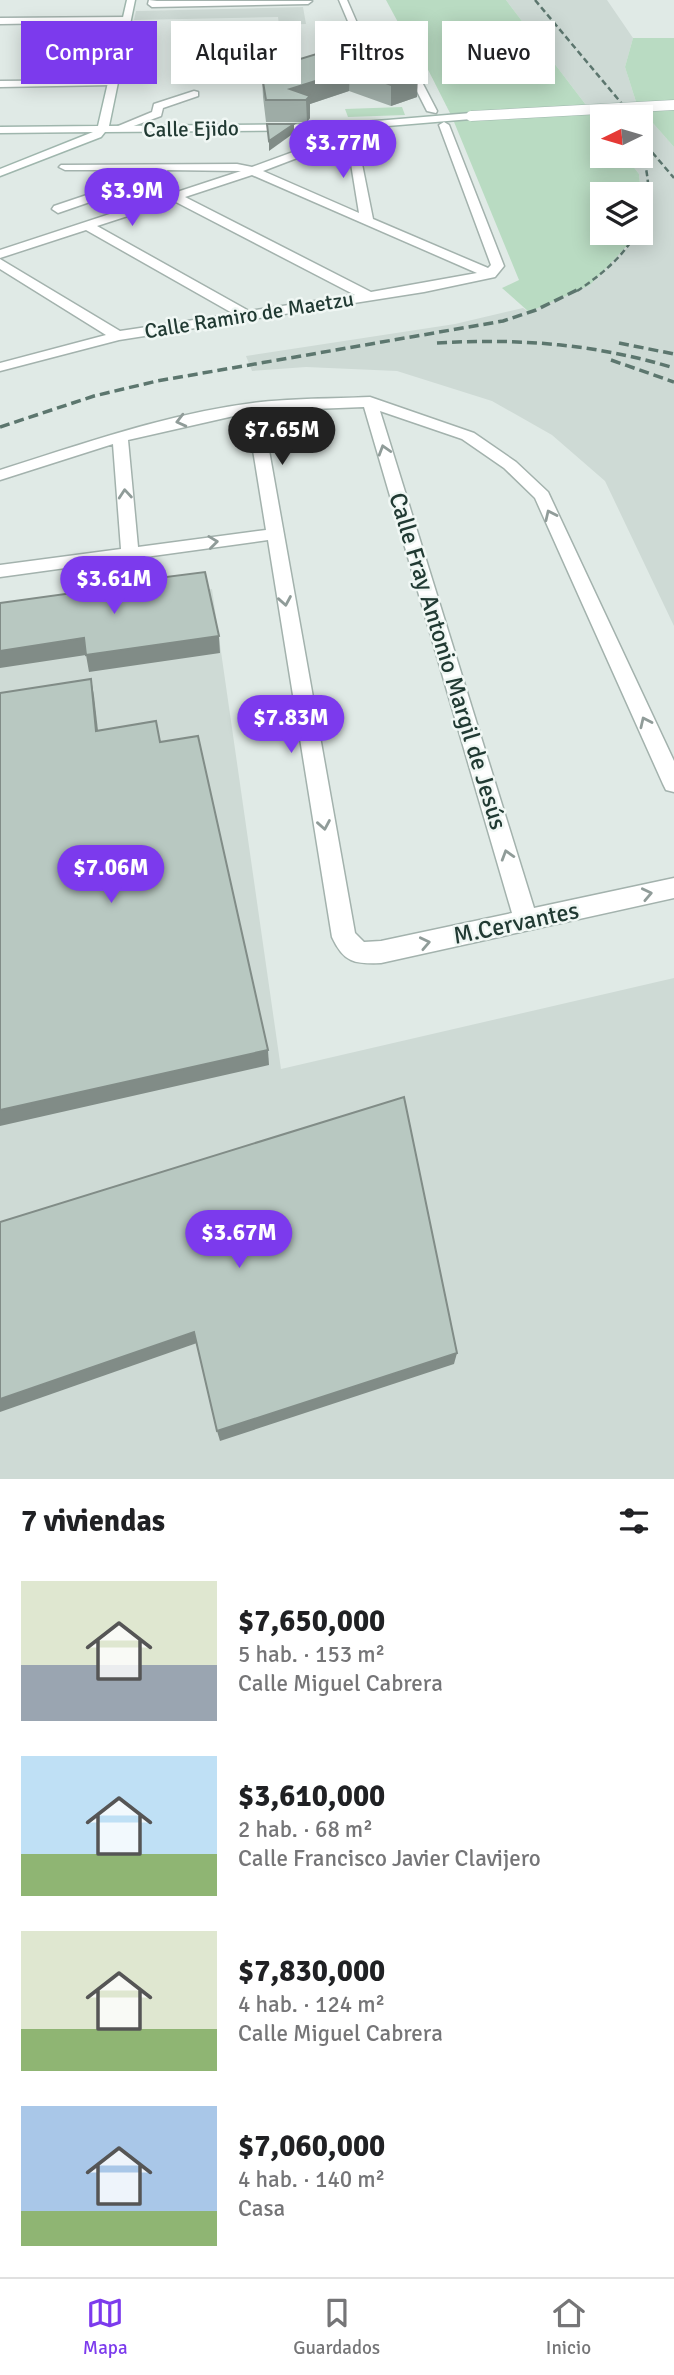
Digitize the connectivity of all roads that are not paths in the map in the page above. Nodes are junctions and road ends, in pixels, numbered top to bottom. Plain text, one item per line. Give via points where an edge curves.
1 (131, 0) edge
2 (343, 0) edge
3 (208, 1) edge
4 (267, 1) edge
5 (308, 1) edge
6 (153, 2) edge
7 (125, 19) joint
8 (0, 21) edge
9 (0, 84) edge
10 (21, 84) edge
11 (112, 84) edge
12 (194, 94) dead end
13 (674, 107) edge
14 (432, 111) dead end
15 (444, 125) dead end
16 (0, 130) edge
17 (119, 130) junction
18 (349, 130) junction
19 (100, 131) junction
20 (0, 137) edge
21 (65, 167) dead end
22 (182, 167) junction
23 (253, 171) junction
24 (0, 173) edge
25 (176, 197) junction
26 (58, 209) dead end
27 (367, 221) junction
28 (86, 225) junction
29 (0, 254) edge
30 (0, 263) edge
31 (494, 270) junction
32 (368, 296) junction
33 (246, 315) junction
34 (118, 336) junction
35 (0, 367) edge
36 (370, 402) junction
37 (254, 407) junction
38 (120, 437) junction
39 (0, 475) edge
40 (274, 534) junction
41 (130, 552) junction
42 (0, 571) edge
43 (674, 784) edge
44 (674, 888) edge
45 (526, 920) junction

1 - 7 street
2 - 14 street via 354,24 396,40
3 - 4 street
3 - 6 street
4 - 5 street
7 - 8 street
9 - 10 street
11 - 19 street
12 - 17 street via 158,106 157,114
13 - 18 street, Calle Ejido, bridge via 471,116
15 - 31 street
16 - 19 street, Calle Ejido
17 - 18 street, Calle Ejido
17 - 19 street, Calle Ejido
18 - 23 street
18 - 27 street
19 - 20 street, Calle Ejido
19 - 24 street
21 - 22 street
22 - 23 street
22 - 26 street
23 - 25 street
23 - 27 street
25 - 28 street
25 - 32 street
27 - 31 street
28 - 29 street
28 - 33 street
30 - 34 street
31 - 32 street, Calle Ramiro de Maetzu
32 - 33 street, Calle Ramiro de Maetzu
33 - 34 street, Calle Ramiro de Maetzu
34 - 35 street, Calle Ramiro de Maetzu
36 - 37 street
43 -> 36 street via 542,496 510,465 468,436
45 -> 36 street, Calle Fray Antonio Margil de Jesús
37 -> 38 street
37 - 40 street
38 - 39 street
41 -> 38 street
41 -> 40 street
40 -> 45 street, M.Cervantes via 344,936 358,953 381,952
41 - 42 street
45 -> 44 street, M.Cervantes

